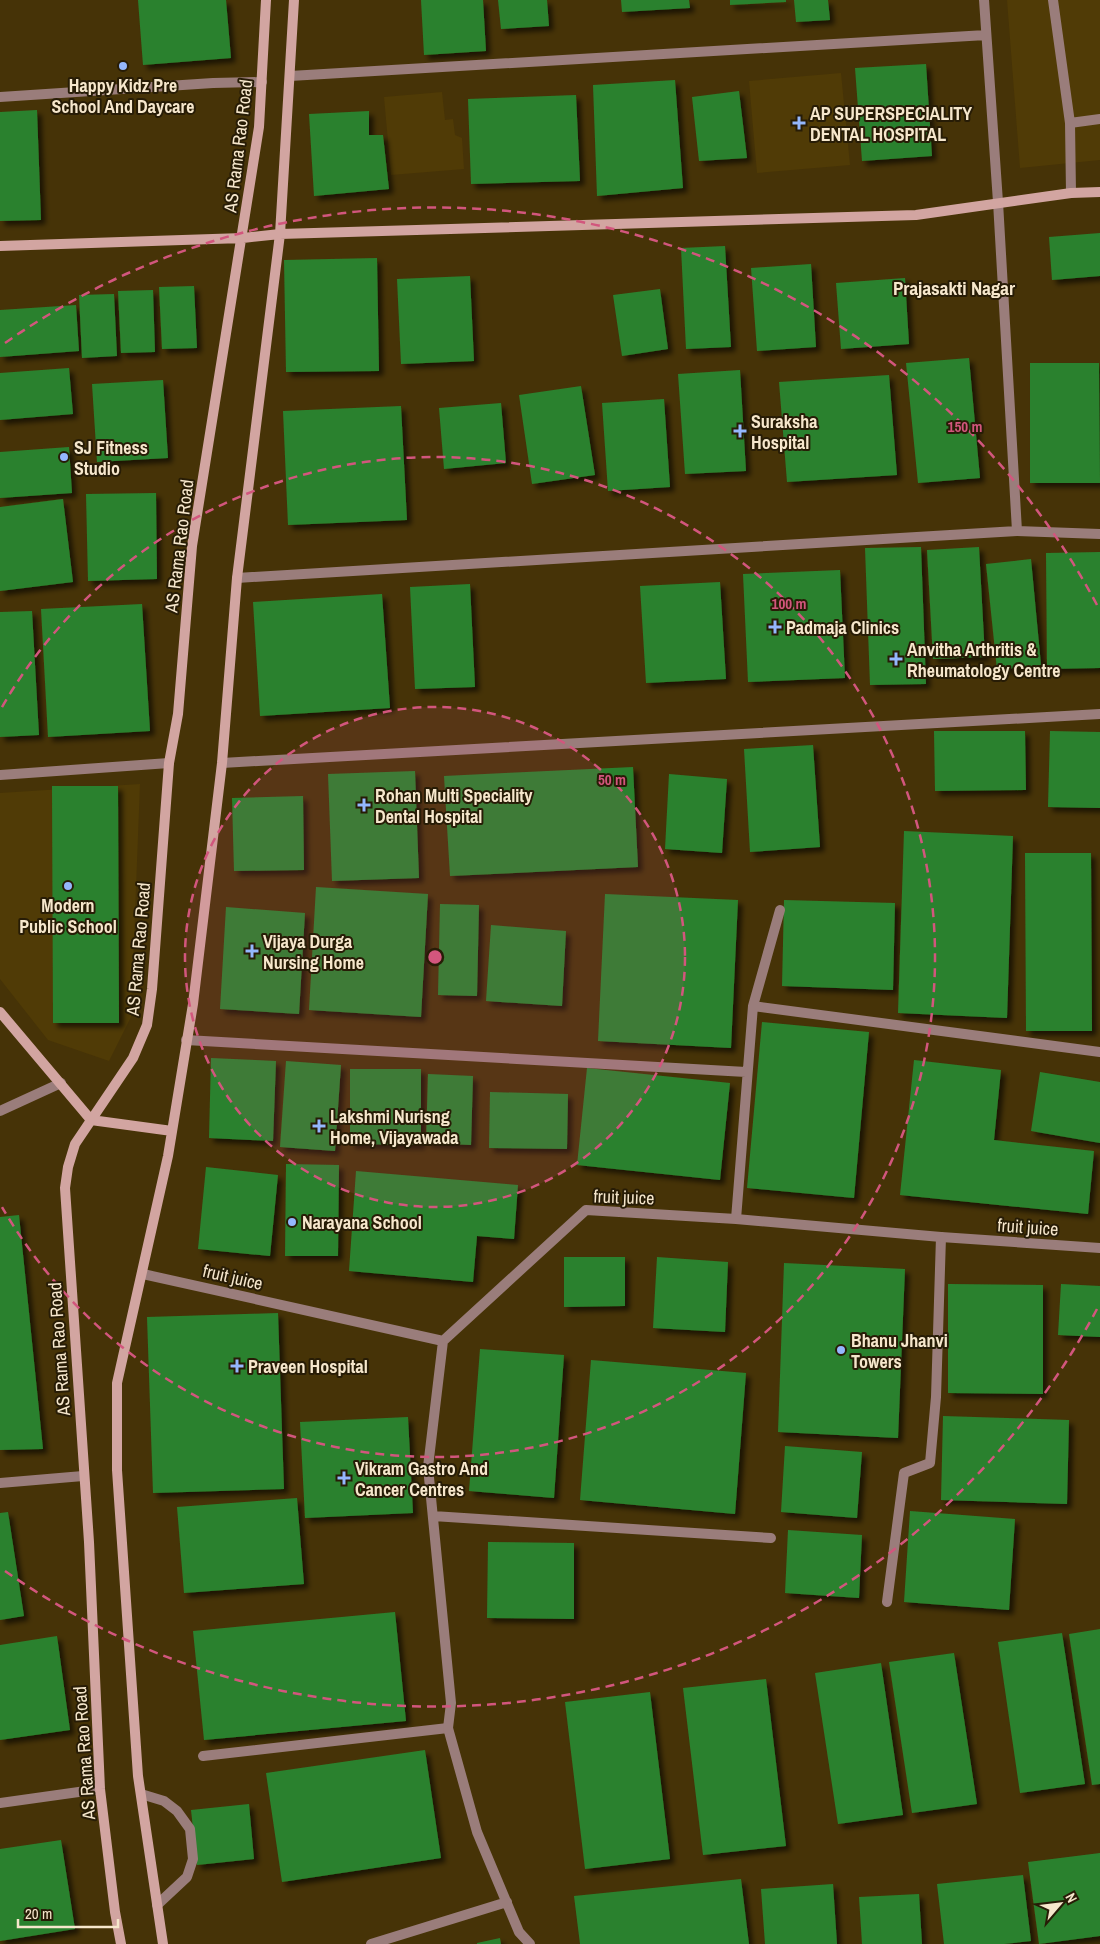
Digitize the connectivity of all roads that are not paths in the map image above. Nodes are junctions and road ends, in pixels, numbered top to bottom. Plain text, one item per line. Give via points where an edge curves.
1 (266, 0) edge
2 (294, 0) edge
3 (984, 0) edge
4 (1053, 0) edge
5 (986, 35) junction
6 (290, 76) junction
7 (262, 82) junction
8 (0, 97) edge
9 (1100, 119) edge
10 (1070, 123) junction
11 (1100, 192) edge
12 (1071, 193) junction
13 (998, 202) junction
14 (280, 234) junction
15 (243, 238) junction
16 (0, 246) edge
17 (1017, 532) junction
18 (1100, 534) edge
19 (237, 578) junction
20 (1100, 714) edge
21 (169, 763) junction
22 (222, 763) junction
23 (0, 775) edge
24 (780, 910) dead end
25 (753, 1006) junction
26 (0, 1012) edge
27 (186, 1040) junction
28 (1100, 1052) edge
29 (746, 1072) junction
30 (61, 1083) junction
31 (0, 1111) edge
32 (91, 1120) junction
33 (172, 1131) junction
34 (736, 1218) junction
35 (941, 1237) junction
36 (1100, 1248) edge
37 (143, 1274) junction
38 (443, 1341) junction
39 (83, 1476) junction
40 (0, 1483) edge
41 (433, 1516) junction
42 (771, 1538) dead end
43 (887, 1602) dead end
44 (448, 1728) junction
45 (203, 1756) dead end
46 (100, 1789) junction
47 (141, 1794) junction
48 (0, 1803) edge
49 (507, 1902) junction
50 (158, 1905) junction
51 (120, 1944) edge
52 (163, 1944) edge
53 (371, 1944) edge
54 (530, 1944) edge

1 - 7 street, AS Rama Rao Road
2 - 6 street
3 - 5 street
4 - 10 street
5 - 6 street
5 - 13 street
6 - 14 street
7 - 8 street
7 - 15 street, AS Rama Rao Road
9 - 10 street
10 - 12 street
11 - 12 street
12 - 13 street
13 - 14 street via 916,215
13 - 17 street
14 - 15 street
14 - 19 street
15 - 16 street
15 - 21 street, AS Rama Rao Road via 192,546 178,714
17 - 18 street
17 - 19 street
19 - 22 street
20 - 22 street
21 - 23 street
21 - 32 street, AS Rama Rao Road via 147,1025 124,1073
22 - 27 street
24 - 25 street
25 - 28 street
25 - 29 street
26 - 30 street
27 - 29 street
27 - 33 street
29 - 34 street
30 - 31 street
30 - 32 street
32 - 33 street
32 - 39 street, AS Rama Rao Road via 75,1144 65,1188
33 - 37 street
34 - 35 street, fruit juice
34 - 38 street, fruit juice via 586,1210
35 - 36 street, fruit juice
35 - 43 street via 936,1397 930,1463 904,1473
37 - 38 street, fruit juice
37 - 47 street via 117,1383 117,1470
38 - 41 street via 428,1467
39 - 40 street
39 - 46 street, AS Rama Rao Road
41 - 42 street
41 - 44 street via 451,1703
44 - 45 street
44 - 49 street via 477,1832
46 - 48 street
46 - 51 street, AS Rama Rao Road
47 - 50 street
47 - 50 street via 164,1801 177,1811 190,1829 193,1859 187,1877
49 - 53 street
49 - 54 street via 519,1932
50 - 52 street

